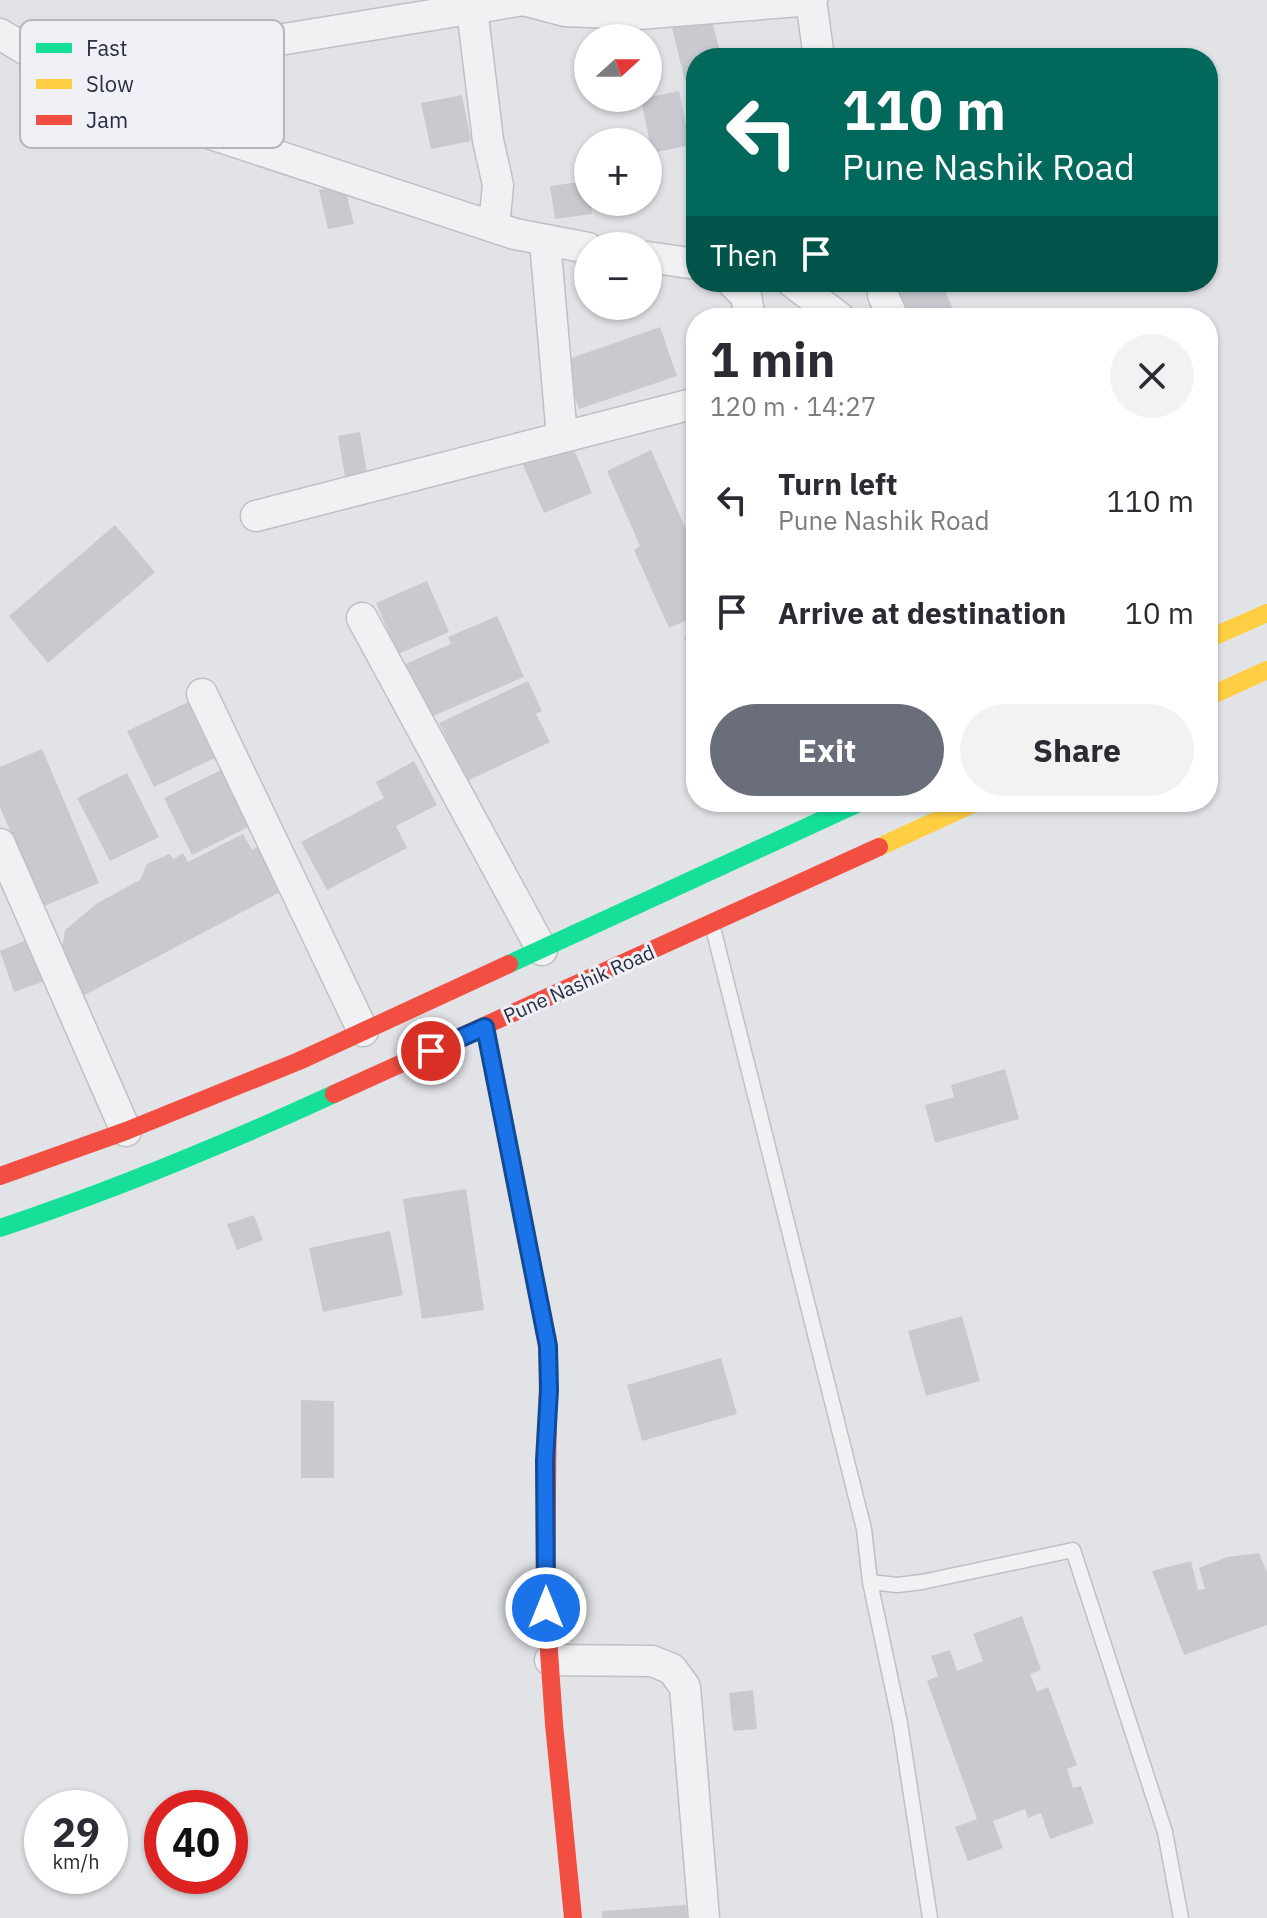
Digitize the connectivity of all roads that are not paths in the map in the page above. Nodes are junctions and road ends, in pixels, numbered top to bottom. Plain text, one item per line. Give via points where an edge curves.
1 (524, 0) edge
2 (812, 0) edge
3 (472, 9) junction
4 (0, 34) edge
5 (284, 39) edge
6 (20, 46) edge
7 (818, 48) edge
8 (254, 148) edge
9 (494, 227) junction
10 (545, 241) junction
11 (574, 246) edge
12 (662, 259) edge
13 (686, 263) edge
14 (805, 292) edge
15 (827, 308) edge
16 (686, 406) edge
17 (562, 437) junction
18 (256, 516) dead end
19 (1267, 613) edge
20 (362, 618) dead end
21 (1218, 635) edge
22 (1267, 670) edge
23 (1218, 692) edge
24 (202, 694) dead end
25 (839, 812) edge
26 (955, 812) edge
27 (0, 844) edge
28 (712, 923) junction
29 (542, 950) junction
30 (485, 1027) junction
31 (363, 1031) junction
32 (126, 1131) junction
33 (0, 1176) edge
34 (0, 1228) edge
35 (870, 1582) junction
36 (550, 1660) junction
37 (573, 1918) edge
38 (704, 1918) edge
39 (930, 1918) edge
40 (1181, 1918) edge

1 - 2 street via 565,11 638,14
1 - 3 street
2 - 7 street
3 - 5 street
3 - 9 street via 498,185
4 - 6 street
8 - 9 street
9 - 10 street
10 - 11 street
10 - 17 street
12 - 13 street
14 - 15 street
16 - 17 street
17 - 18 street
19 - 21 main road
20 - 29 street
22 - 23 main road
24 - 31 street
25 - 29 main road
26 - 28 main road, Pune Nashik Road
27 - 32 street
28 - 30 main road, Pune Nashik Road
28 - 35 lane via 864,1529
29 - 31 main road
30 - 34 main road, Pune Nashik Road via 240,1137 96,1196
30 - 36 main road via 548,1346 545,1522
31 - 32 main road
32 - 33 main road
35 - 39 lane via 900,1723
35 - 40 lane via 922,1582 1073,1550 1165,1832
36 - 37 main road
36 - 38 street via 652,1661 672,1669 685,1687

